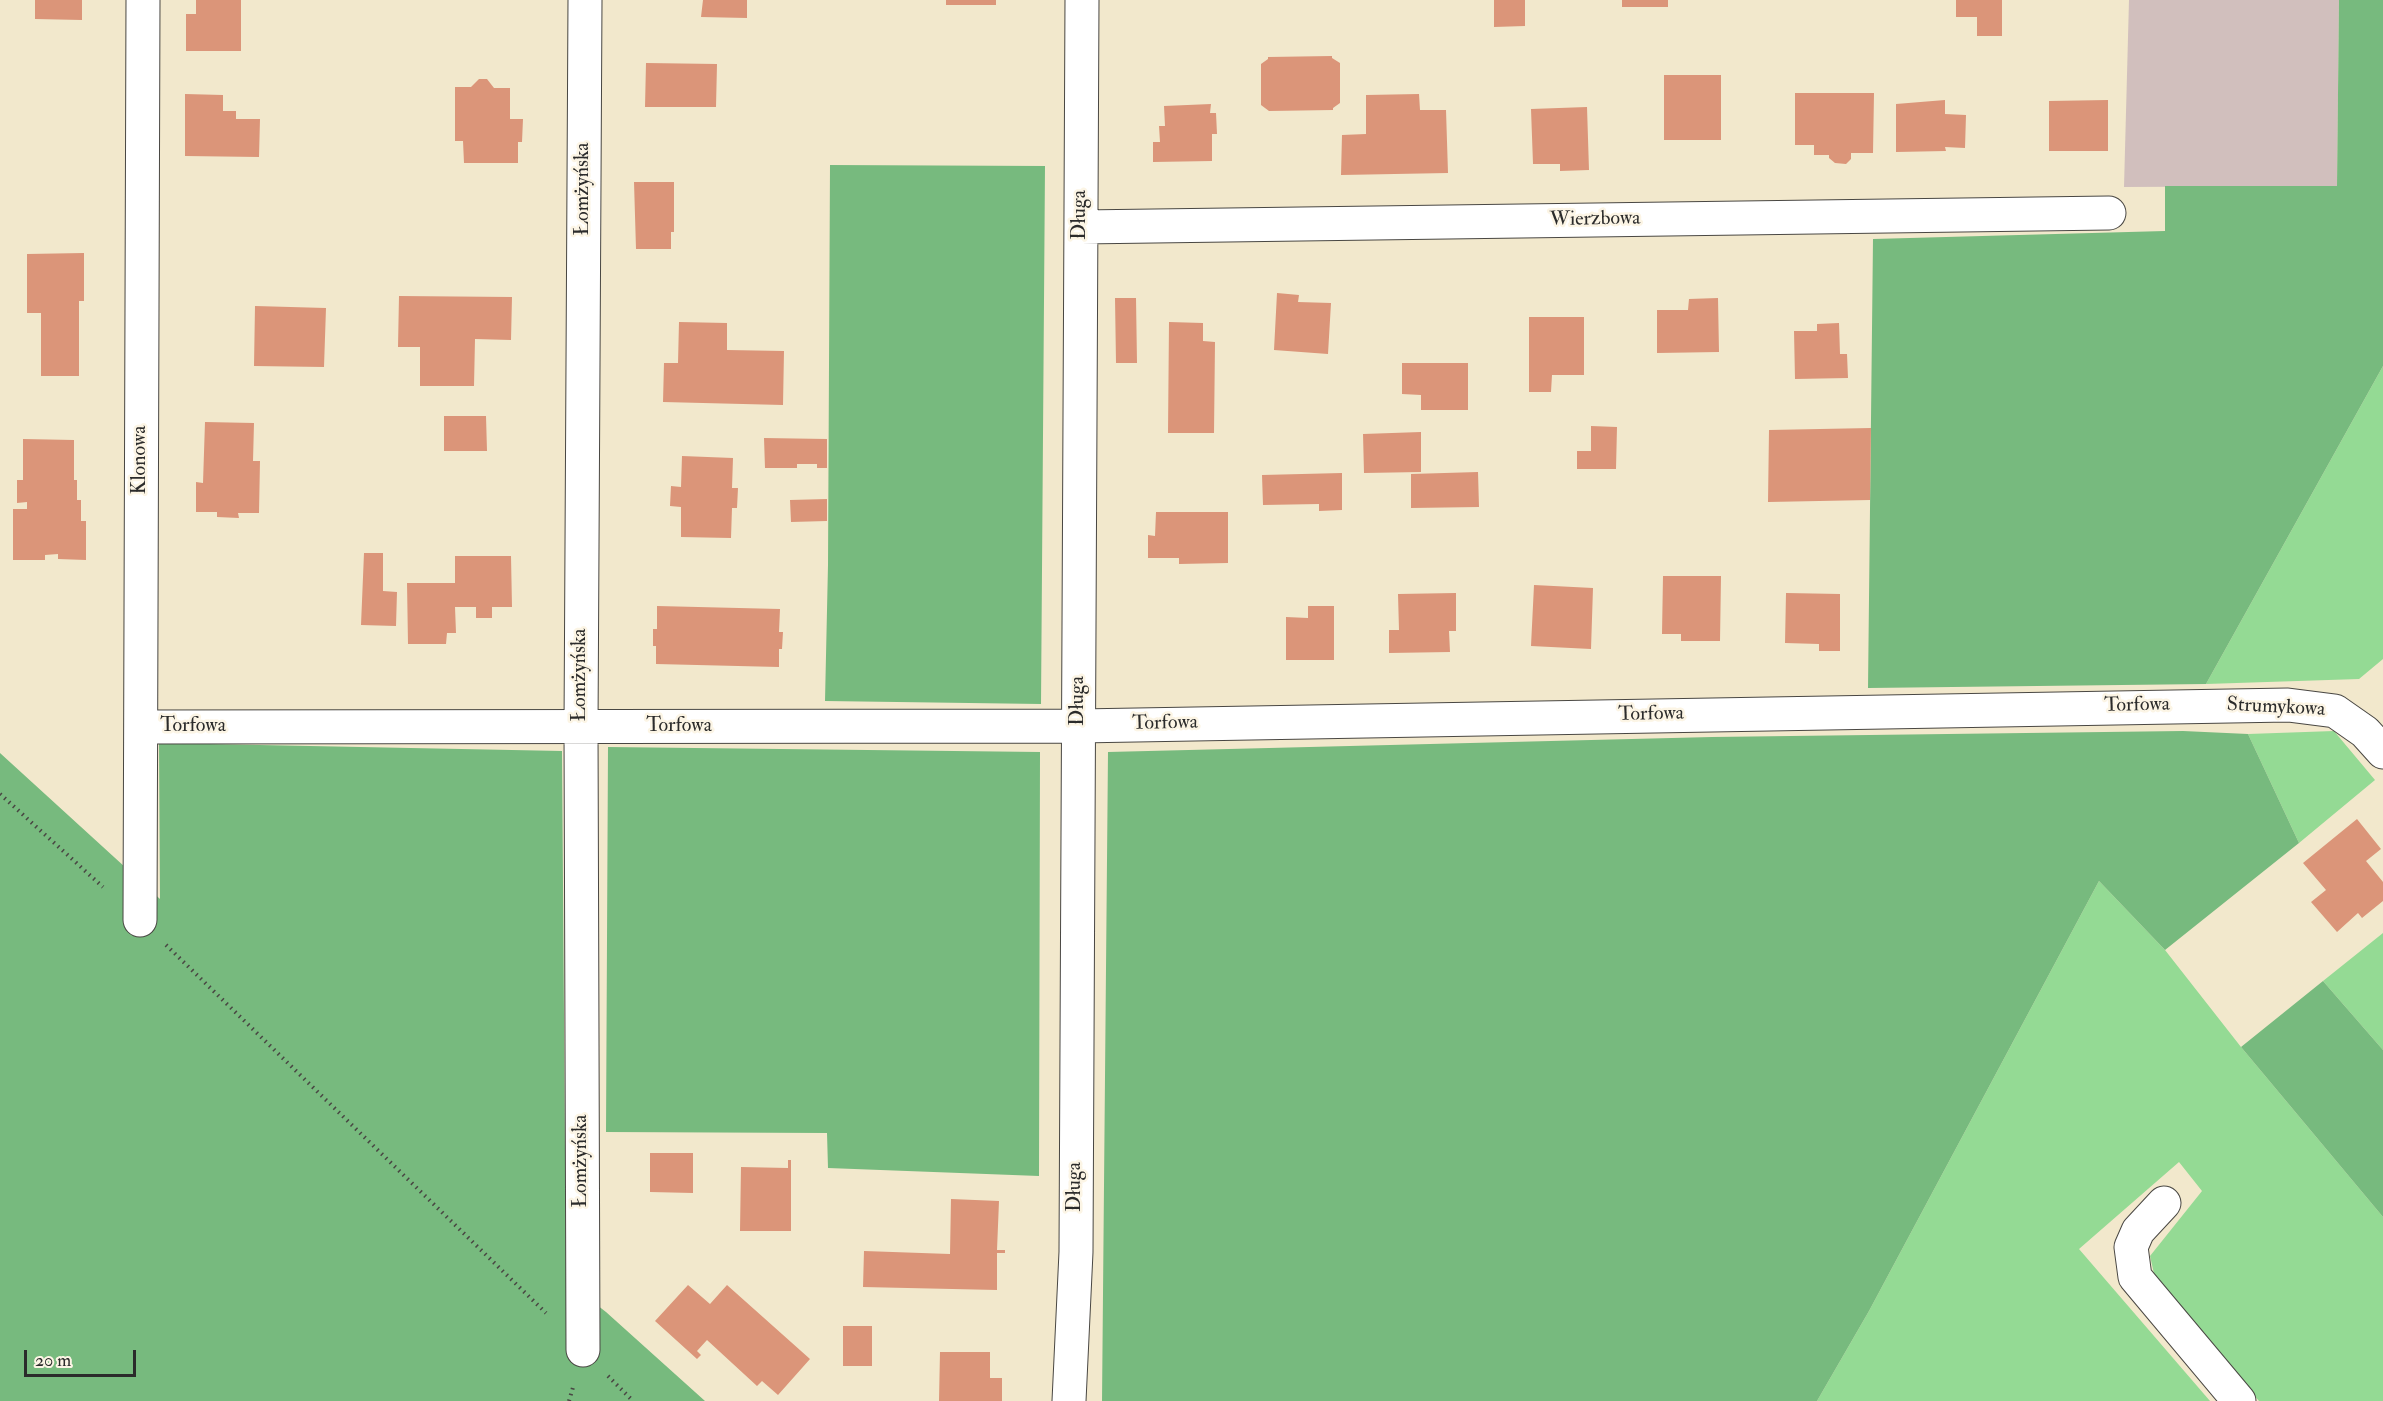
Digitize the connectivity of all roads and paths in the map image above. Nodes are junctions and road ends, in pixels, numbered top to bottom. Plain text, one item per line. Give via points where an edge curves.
1 (143, 0) edge
2 (585, 0) edge
3 (1082, 0) edge
4 (2109, 213) dead end
5 (1081, 227) junction
6 (2190, 705) joint
7 (1078, 726) junction
8 (141, 727) junction
9 (581, 728) junction
10 (2383, 752) edge
11 (0, 794) edge
12 (140, 920) junction
13 (2164, 1203) dead end
14 (583, 1350) junction
15 (633, 1401) edge
16 (1069, 1401) edge
17 (2239, 1401) edge

1 - 8 street, Klonowa
2 - 9 street, Łomżyńska
3 - 5 street, Długa
4 - 5 street, Wierzbowa
5 - 7 street, Długa
6 - 7 street, Torfowa
6 - 10 street, Strumykowa via 2288,705 2335,711 2365,732
7 - 9 street, Torfowa
7 - 16 street, Długa via 1076,1252
8 - 9 street, Torfowa
8 - 12 street, Klonowa
9 - 14 street, Łomżyńska
11 - 12 path
12 - 14 path
13 - 17 street via 2138,1231 2131,1247 2135,1277
14 - 15 path

